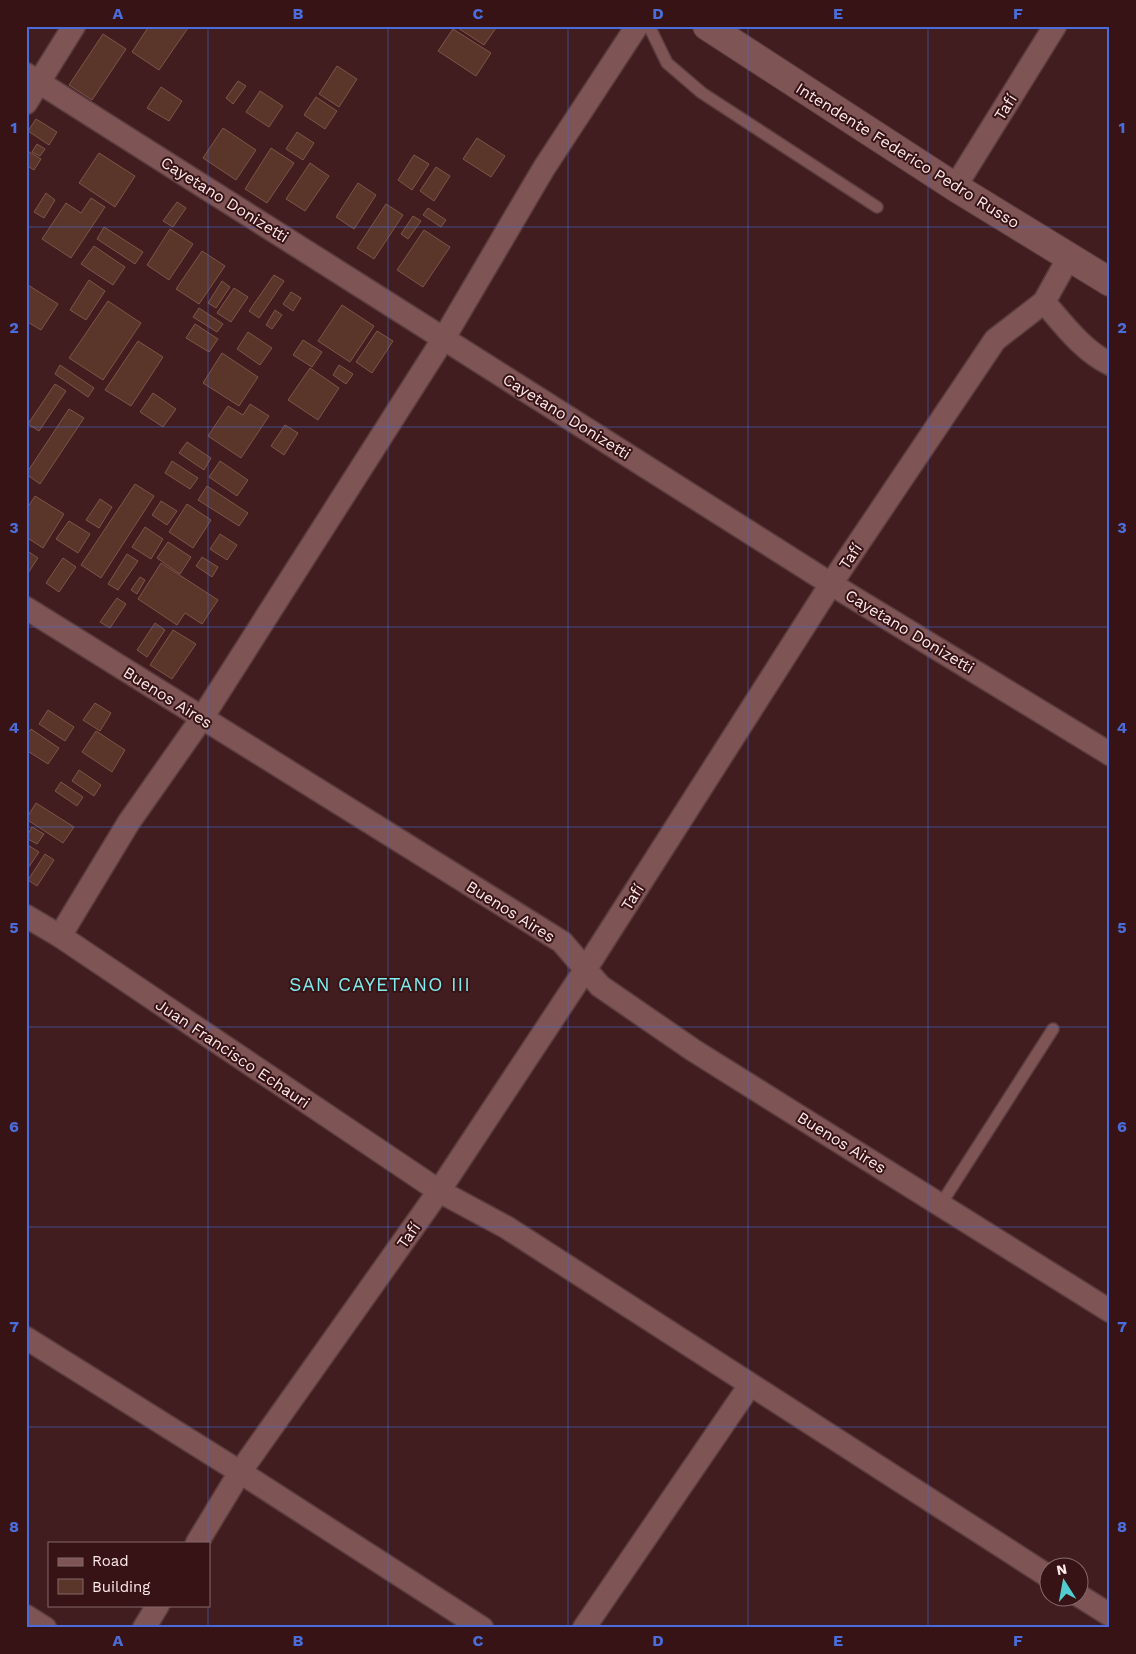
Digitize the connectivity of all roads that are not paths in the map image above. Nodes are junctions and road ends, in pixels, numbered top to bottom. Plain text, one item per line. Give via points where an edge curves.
1 (74, 26) edge
2 (637, 26) edge
3 (649, 26) edge
4 (707, 26) edge
5 (1055, 26) edge
6 (33, 78) edge
7 (26, 104) edge
8 (955, 188) junction
9 (877, 207) dead end
10 (1069, 257) junction
11 (1110, 282) edge
12 (1044, 302) junction
13 (444, 338) junction
14 (1110, 364) edge
15 (831, 584) junction
16 (26, 608) edge
17 (202, 718) junction
18 (1110, 754) edge
19 (26, 916) edge
20 (60, 936) junction
21 (586, 970) junction
22 (1053, 1029) dead end
23 (439, 1191) junction
24 (941, 1204) junction
25 (1110, 1311) edge
26 (26, 1338) edge
27 (750, 1385) junction
28 (240, 1472) junction
29 (197, 1542) edge
30 (1038, 1570) edge
31 (1088, 1601) edge
32 (157, 1606) edge
33 (1110, 1615) edge
34 (26, 1616) edge
35 (45, 1628) edge
36 (144, 1628) edge
37 (482, 1628) edge
38 (584, 1628) edge

1 - 6 street
2 - 13 street via 544,168
3 - 9 lane via 667,63 702,93
4 - 8 street, Intendente Federico Pedro Russo
5 - 8 street, Tafí
6 - 7 street
6 - 13 street, Cayetano Donizetti
8 - 10 street, Intendente Federico Pedro Russo
10 - 11 street, Intendente Federico Pedro Russo
10 - 12 street, Tafí
12 - 14 street via 1074,337
12 - 15 street, Tafí via 995,340
13 - 15 street, Cayetano Donizetti
13 - 17 street
15 - 18 street, Cayetano Donizetti
15 - 21 street, Tafí
16 - 17 street, Buenos Aires
17 - 20 street via 129,822
17 - 21 street, Buenos Aires via 562,942
19 - 20 street, Juan Francisco Echauri
20 - 23 street, Juan Francisco Echauri
21 - 23 street, Tafí
21 - 24 street, Buenos Aires via 600,986 693,1050
22 - 24 lane
23 - 27 street, Juan Francisco Echauri via 506,1227
23 - 28 street, Tafí
24 - 25 street, Buenos Aires
26 - 28 street
27 - 30 street, Juan Francisco Echauri
27 - 38 street
28 - 29 street, Tafí
28 - 37 street
31 - 33 street
32 - 36 street
34 - 35 street

